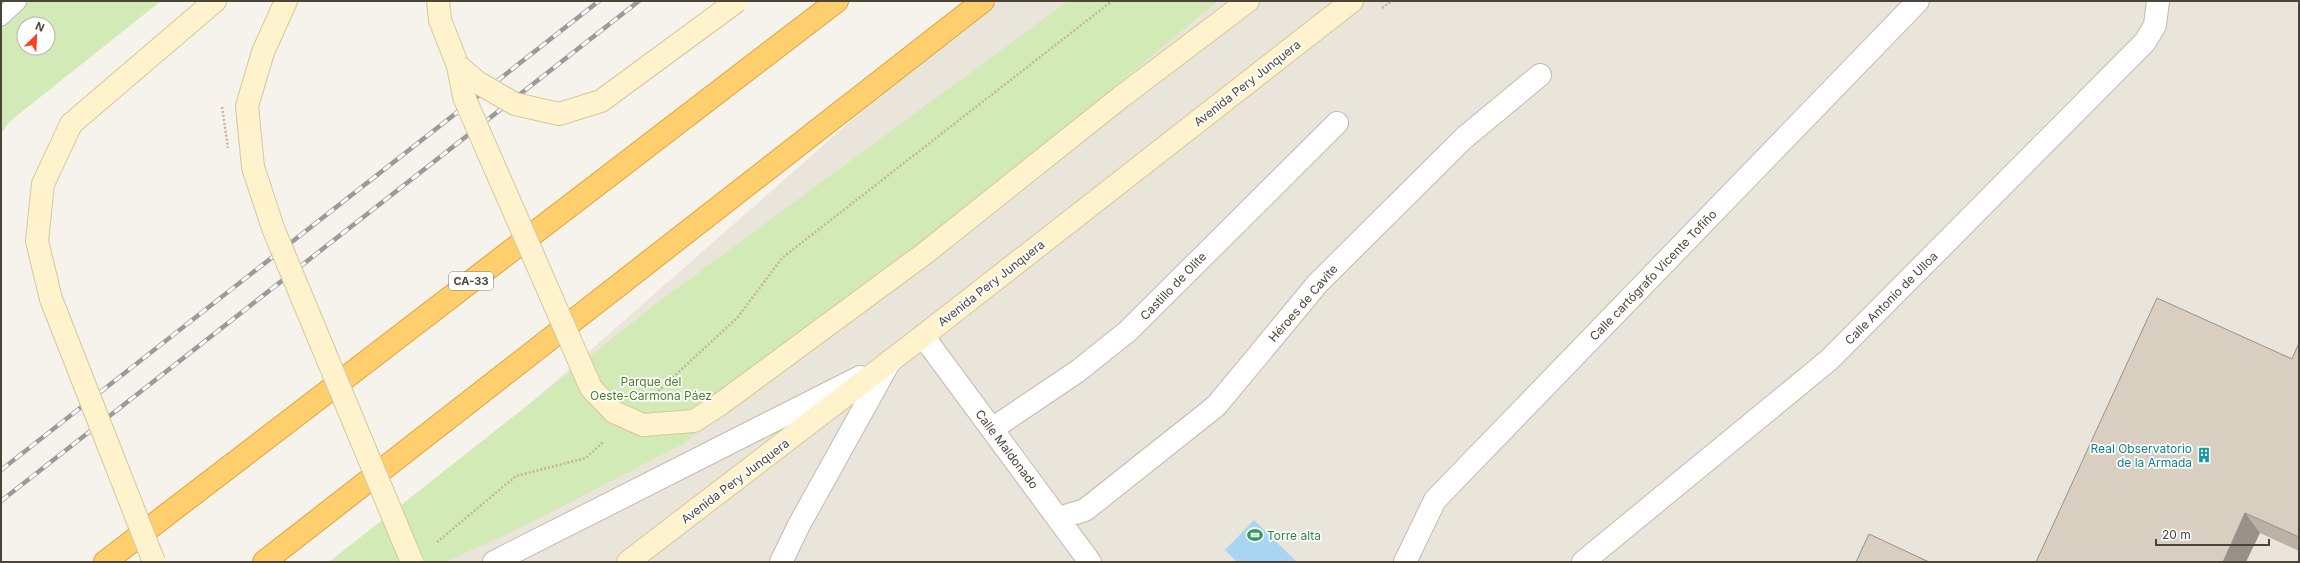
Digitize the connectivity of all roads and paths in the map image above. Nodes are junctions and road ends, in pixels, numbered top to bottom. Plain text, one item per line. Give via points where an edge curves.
1 (18, 1) edge
2 (215, 1) edge
3 (295, 1) edge
4 (438, 1) edge
5 (737, 1) edge
6 (838, 1) edge
7 (983, 1) edge
8 (1112, 1) edge
9 (1248, 1) edge
10 (1352, 1) edge
11 (1918, 1) edge
12 (2158, 1) edge
13 (281, 10) edge
14 (1, 17) edge
15 (458, 66) junction
16 (1540, 75) dead end
17 (1336, 123) dead end
18 (923, 336) junction
19 (890, 362) junction
20 (656, 393) dead end
21 (992, 429) junction
22 (604, 442) dead end
23 (1059, 518) junction
24 (432, 547) dead end
25 (105, 562) edge
26 (154, 562) edge
27 (264, 562) edge
28 (412, 562) edge
29 (494, 562) edge
30 (628, 562) edge
31 (781, 562) edge
32 (1090, 562) edge
33 (1404, 562) edge
34 (1583, 562) edge

1 - 14 lane
2 - 26 street, bridge via 110,88 71,124 42,184 37,241 50,298
3 - 13 street
4 - 15 street via 440,20
5 - 15 street, bridge via 601,101 559,114 515,104 477,82
6 - 25 highway, CA-33
7 - 27 highway
8 - 20 path via 782,258 737,318
9 - 15 street, bridge via 1121,97 924,254 694,421 643,425 614,412 591,388 464,98
10 - 18 street, Avenida Pery Junquera
11 - 33 street, Calle cartógrafo Vicente Tofiño via 1435,500
12 - 34 street, Calle Antonio de Ulloa via 2155,25 2145,42 1829,360
13 - 28 street, bridge via 263,52 247,106 253,167 273,228
16 - 23 street, Héroes de Cavite via 1464,138 1318,283 1216,406 1085,510
17 - 21 street, Castillo de Olite via 1128,332 1078,371
18 - 19 street, Avenida Pery Junquera
18 - 21 street, Calle Maldonado
19 - 29 street
19 - 30 street, Avenida Pery Junquera
19 - 31 street via 802,519
21 - 23 street, Calle Maldonado
22 - 24 path via 586,458 516,476
23 - 32 street, Calle Maldonado

